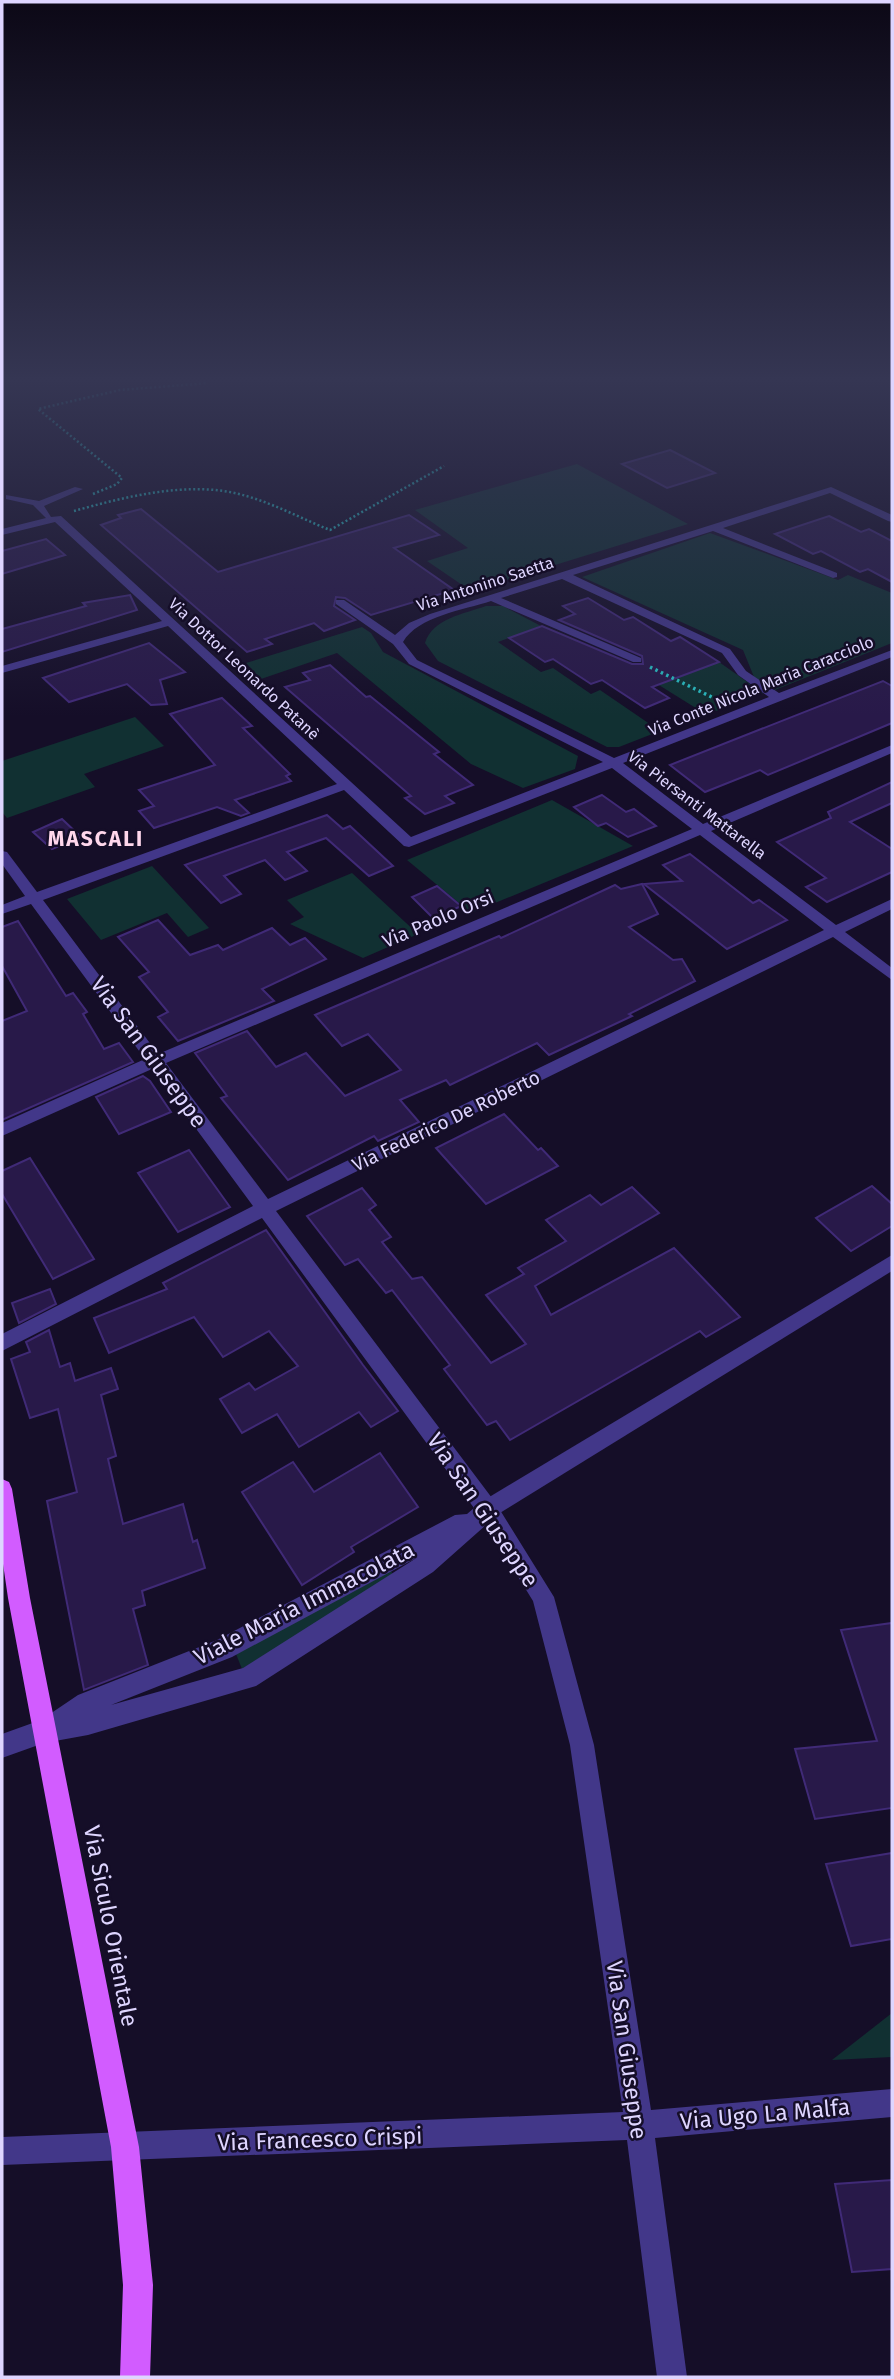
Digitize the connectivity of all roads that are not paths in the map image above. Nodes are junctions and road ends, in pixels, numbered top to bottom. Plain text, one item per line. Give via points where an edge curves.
1 (65, 494) edge
2 (815, 494) edge
3 (841, 494) edge
4 (9, 498) dead end
5 (38, 505) junction
6 (52, 516) junction
7 (892, 519) edge
8 (712, 527) junction
9 (2, 532) edge
10 (563, 575) junction
11 (833, 575) dead end
12 (492, 598) junction
13 (340, 602) dead end
14 (170, 622) junction
15 (397, 642) junction
16 (892, 653) edge
17 (637, 660) road end
18 (2, 670) edge
19 (778, 698) junction
20 (892, 749) edge
21 (614, 763) junction
22 (346, 785) junction
23 (701, 830) junction
24 (409, 843) joint
25 (2, 855) edge
26 (34, 898) junction
27 (892, 903) edge
28 (4, 906) edge
29 (834, 932) junction
30 (892, 975) edge
31 (156, 1061) junction
32 (2, 1130) edge
33 (264, 1209) junction
34 (892, 1262) edge
35 (2, 1343) edge
36 (2, 1489) edge
37 (488, 1509) junction
38 (2, 1573) edge
39 (19, 1598) junction
40 (44, 1731) junction
41 (2, 1746) edge
42 (892, 2103) edge
43 (639, 2125) junction
44 (125, 2147) junction
45 (2, 2151) edge
46 (135, 2377) edge
47 (672, 2377) edge

1 - 5 street
2 - 8 street, Via Antonino Saetta
3 - 7 street, Via Antonino Saetta
4 - 5 street
5 - 6 street, Via Dottor Leonardo Patanè
6 - 9 street
6 - 14 street, Via Dottor Leonardo Patanè
8 - 10 street, Via Antonino Saetta
8 - 11 street
10 - 12 street, Via Antonino Saetta
10 - 19 street via 726,651 743,673
12 - 15 street, Via Antonino Saetta via 408,627
12 - 17 street
13 - 15 street, Via Piersanti Mattarella
14 - 18 street
14 - 22 street, Via Dottor Leonardo Patanè
15 - 21 street, Via Piersanti Mattarella via 413,662
16 - 19 street, Via Conte Nicola Maria Caracciolo
19 - 21 street, Via Conte Nicola Maria Caracciolo
20 - 23 street, Via Paolo Orsi
21 - 23 street, Via Piersanti Mattarella
21 - 24 street, Via Conte Nicola Maria Caracciolo
22 - 24 street, Via Dottor Leonardo Patanè
22 - 26 street
23 - 29 street, Via Piersanti Mattarella
23 - 31 street, Via Paolo Orsi
25 - 26 street, Via San Giuseppe
26 - 28 street
26 - 31 street, Via San Giuseppe
27 - 29 street, Via Federico De Roberto
29 - 30 street, Via Piersanti Mattarella
29 - 33 street, Via Federico De Roberto
31 - 32 street, Via Paolo Orsi
31 - 33 street, Via San Giuseppe
33 - 35 street, Via Federico De Roberto
33 - 37 street, Via San Giuseppe
34 - 37 street, Viale Maria Immacolata
36 - 39 main road, Via Siculo Orientale
37 - 40 street, Viale Maria Immacolata via 225,1649 86,1703
37 - 40 street, Viale Maria Immacolata via 425,1565 248,1678
37 - 43 street, Via San Giuseppe via 543,1597 582,1745
38 - 39 street
39 - 40 main road, Via Siculo Orientale
40 - 41 street
40 - 44 main road, Via Siculo Orientale
42 - 43 street, Via Ugo La Malfa
43 - 44 street, Via Francesco Crispi
43 - 47 street, Via San Giuseppe
44 - 45 street, Via Francesco Crispi
44 - 46 main road, Via Siculo Orientale via 138,2285

